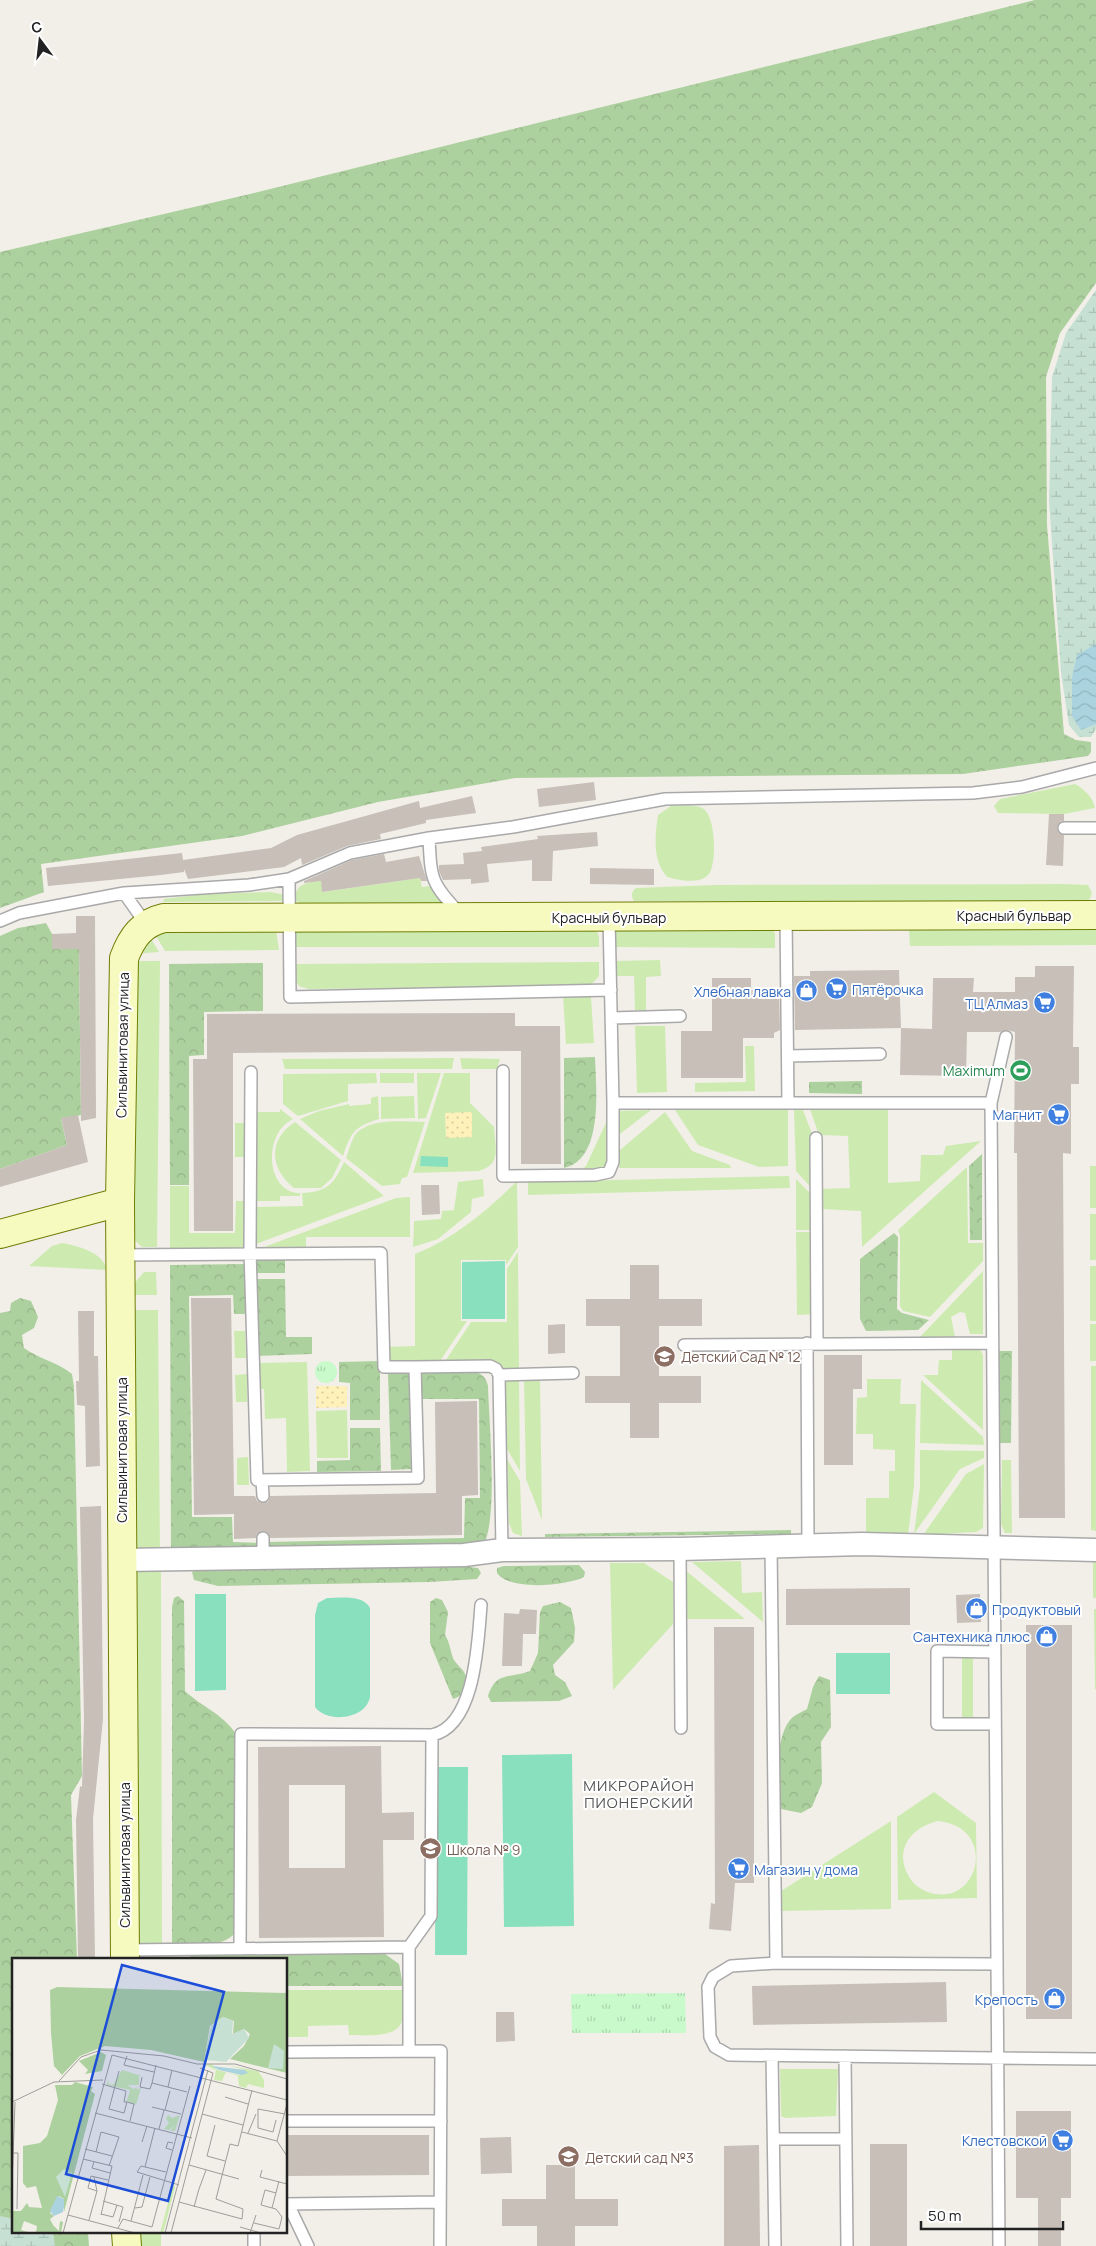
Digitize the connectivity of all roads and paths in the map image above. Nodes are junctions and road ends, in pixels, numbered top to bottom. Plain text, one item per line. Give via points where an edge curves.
1 (1096, 768) edge
2 (1064, 828) dead end
3 (1096, 828) edge
4 (429, 838) junction
5 (289, 879) junction
6 (124, 892) junction
7 (1096, 915) edge
8 (609, 916) junction
9 (786, 916) junction
10 (463, 917) junction
11 (289, 918) junction
12 (0, 921) edge
13 (138, 933) junction
14 (611, 990) junction
15 (680, 1016) dead end
16 (612, 1018) junction
17 (1006, 1038) dead end
18 (880, 1054) dead end
19 (788, 1056) junction
20 (503, 1071) dead end
21 (251, 1072) dead end
22 (613, 1103) junction
23 (991, 1103) junction
24 (788, 1104) junction
25 (816, 1138) dead end
26 (120, 1202) junction
27 (0, 1234) edge
28 (120, 1255) junction
29 (250, 1255) junction
30 (992, 1342) junction
31 (812, 1343) junction
32 (684, 1345) dead end
33 (415, 1367) junction
34 (573, 1373) dead end
35 (499, 1375) junction
36 (262, 1480) junction
37 (262, 1496) dead end
38 (808, 1545) junction
39 (771, 1546) junction
40 (993, 1548) junction
41 (680, 1549) junction
42 (502, 1550) junction
43 (1096, 1550) edge
44 (122, 1560) junction
45 (481, 1605) dead end
46 (994, 1652) junction
47 (994, 1724) junction
48 (681, 1728) dead end
49 (432, 1735) junction
50 (409, 1947) junction
51 (240, 1949) junction
52 (125, 1955) edge
53 (776, 1963) junction
54 (997, 1964) junction
55 (409, 2051) junction
56 (288, 2052) edge
57 (772, 2056) junction
58 (845, 2056) junction
59 (998, 2058) junction
60 (1096, 2059) edge
61 (288, 2121) edge
62 (441, 2121) junction
63 (774, 2139) junction
64 (846, 2139) junction
65 (440, 2202) junction
66 (288, 2204) edge
67 (288, 2206) edge
68 (308, 2246) edge
69 (440, 2246) edge
70 (775, 2246) edge
71 (847, 2246) edge
72 (999, 2246) edge

1 - 4 lane via 1022,787 972,793 664,799 513,827
2 - 3 lane
4 - 5 lane via 350,853
4 - 10 lane via 435,885
5 - 6 lane via 249,885
5 - 11 lane
6 - 12 lane via 19,913
6 - 13 lane
7 - 9 street, Красный бульвар
8 - 9 street, Красный бульвар
8 - 10 street, Красный бульвар
8 - 14 lane
9 - 19 lane
10 - 11 street, Красный бульвар
11 - 13 street, Красный бульвар via 164,918
11 - 14 lane via 290,997
13 - 26 street, Сильвинитовая улица via 124,958
14 - 16 lane
15 - 16 lane
16 - 22 lane
17 - 23 lane
18 - 19 lane
19 - 24 lane
20 - 22 lane via 502,1176 588,1176 608,1172 613,1162
21 - 29 lane
22 - 24 lane
23 - 24 lane
23 - 30 lane
25 - 31 lane
26 - 27 street
26 - 28 street, Сильвинитовая улица
28 - 29 lane
28 - 44 street, Сильвинитовая улица
29 - 33 lane via 381,1253 384,1367
29 - 36 lane via 257,1480
30 - 31 lane
30 - 40 lane
31 - 32 lane
31 - 38 lane
33 - 35 lane via 490,1366
33 - 36 lane via 418,1478
34 - 35 lane
35 - 42 lane
36 - 37 lane
38 - 39 street
38 - 40 street
39 - 41 street
39 - 53 lane
40 - 43 street
40 - 46 lane
41 - 42 street
41 - 48 lane
42 - 44 street via 464,1555 263,1548
44 - 52 street, Сильвинитовая улица
45 - 49 lane via 469,1690 454,1721 443,1731
46 - 47 lane
46 - 47 lane via 937,1651 936,1724
47 - 54 lane
49 - 50 lane via 432,1916
49 - 51 lane via 241,1734
50 - 51 lane
50 - 55 lane
51 - 52 lane
53 - 54 lane
53 - 57 lane via 731,1966 713,1978 708,1987 708,2028 716,2047 730,2055
54 - 59 lane
55 - 56 lane
55 - 62 lane via 441,2051
57 - 58 lane
57 - 63 lane
58 - 59 lane
58 - 64 lane
59 - 60 lane
59 - 72 lane
61 - 62 lane
62 - 65 lane
63 - 64 lane
63 - 70 lane
64 - 71 lane
65 - 66 lane
65 - 69 lane
67 - 68 lane

